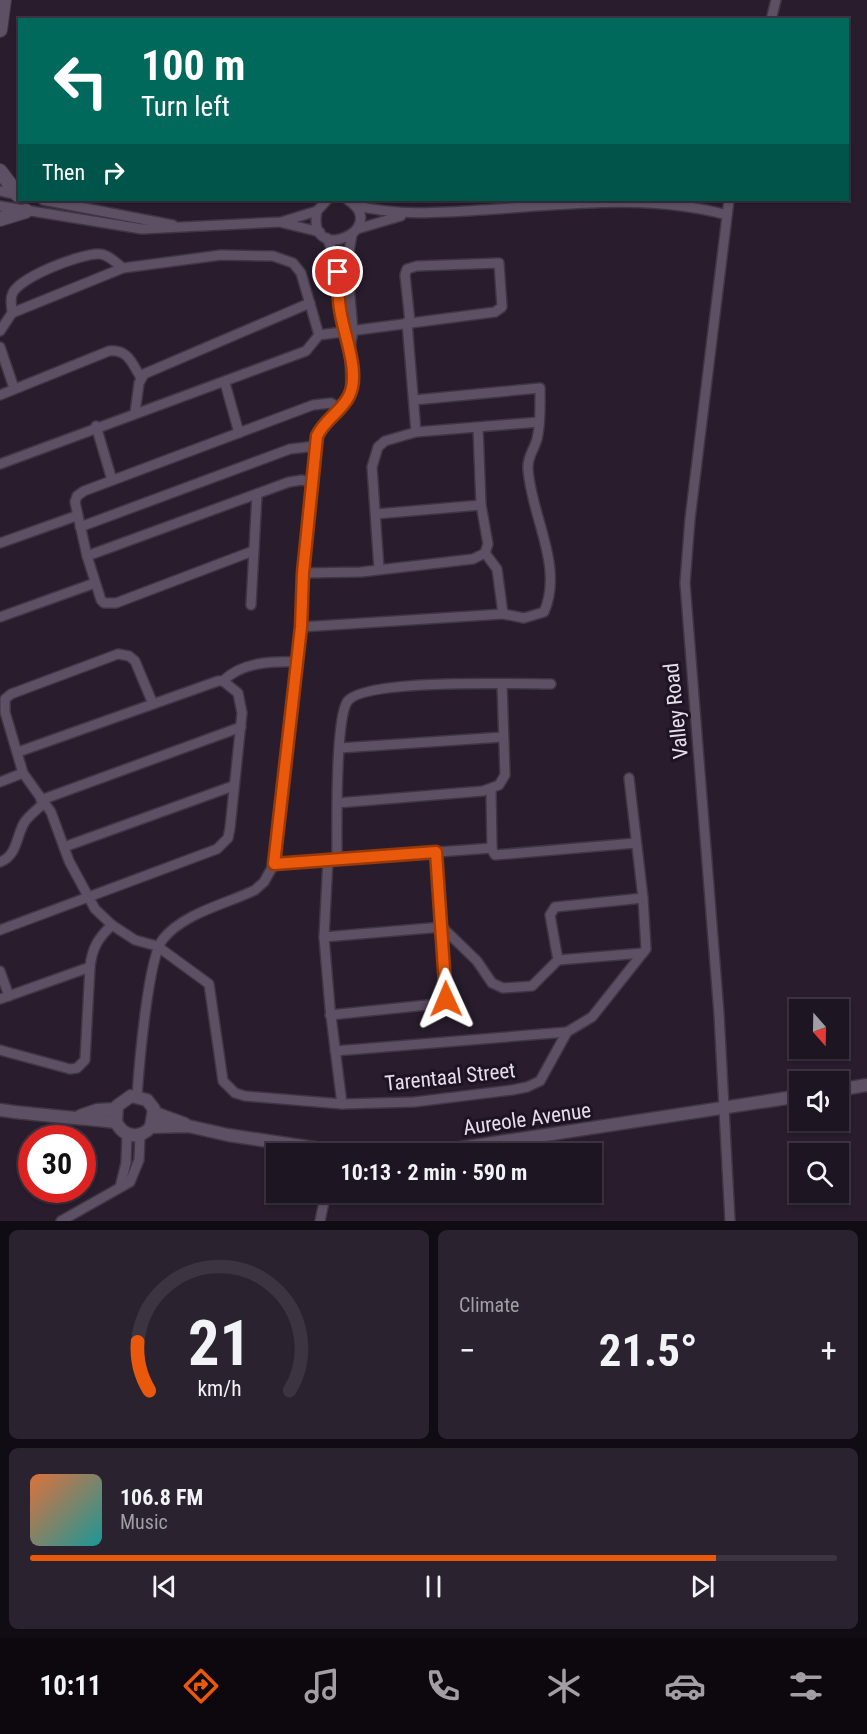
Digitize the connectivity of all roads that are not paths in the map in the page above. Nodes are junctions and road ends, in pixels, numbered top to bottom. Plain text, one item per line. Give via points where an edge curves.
1 (4, 0) edge
2 (776, 0) edge
3 (772, 18) edge
4 (0, 30) edge
5 (0, 171) edge
6 (0, 191) edge
7 (18, 194) edge
8 (18, 195) edge
9 (48, 201) edge
10 (326, 201) edge
11 (729, 201) edge
12 (351, 202) edge
13 (0, 206) edge
14 (26, 211) junction
15 (317, 211) junction
16 (409, 213) junction
17 (727, 215) junction
18 (0, 219) edge
19 (280, 222) junction
20 (182, 226) junction
21 (354, 232) junction
22 (324, 235) junction
23 (123, 268) junction
24 (342, 271) junction
25 (310, 303) junction
26 (12, 314) junction
27 (408, 322) junction
28 (0, 331) edge
29 (348, 331) junction
30 (319, 335) junction
31 (0, 347) edge
32 (141, 378) junction
33 (225, 383) junction
34 (14, 388) junction
35 (0, 395) edge
36 (414, 400) junction
37 (340, 409) junction
38 (135, 413) junction
39 (539, 423) junction
40 (96, 426) junction
41 (478, 428) junction
42 (416, 432) junction
43 (238, 433) junction
44 (316, 446) junction
45 (0, 464) edge
46 (112, 480) junction
47 (312, 483) junction
48 (257, 494) junction
49 (481, 504) junction
50 (376, 514) junction
51 (76, 516) junction
52 (80, 527) junction
53 (0, 543) edge
54 (253, 551) junction
55 (485, 554) junction
56 (87, 556) junction
57 (379, 569) junction
58 (303, 573) junction
59 (95, 583) junction
60 (251, 605) dead end
61 (503, 614) junction
62 (0, 616) edge
63 (301, 627) junction
64 (298, 662) junction
65 (223, 681) junction
66 (502, 684) junction
67 (551, 684) dead end
68 (153, 704) junction
69 (2, 713) edge
70 (241, 727) junction
71 (503, 737) junction
72 (340, 748) junction
73 (18, 752) junction
74 (23, 773) junction
75 (630, 778) dead end
76 (0, 782) edge
77 (233, 786) junction
78 (491, 790) junction
79 (43, 801) junction
80 (337, 803) junction
81 (636, 843) junction
82 (64, 846) junction
83 (492, 848) junction
84 (436, 852) junction
85 (332, 859) junction
86 (0, 862) edge
87 (274, 864) junction
88 (87, 896) junction
89 (643, 898) junction
90 (112, 925) junction
91 (442, 927) junction
92 (0, 930) edge
93 (324, 937) junction
94 (158, 946) junction
95 (643, 953) junction
96 (558, 960) junction
97 (90, 967) junction
98 (0, 970) edge
99 (5, 997) edge
100 (330, 1015) junction
101 (567, 1032) junction
102 (0, 1050) edge
103 (335, 1051) junction
104 (867, 1085) edge
105 (849, 1088) edge
106 (137, 1096) junction
107 (789, 1098) edge
108 (342, 1104) junction
109 (724, 1109) junction
110 (0, 1110) edge
111 (154, 1113) junction
112 (116, 1116) junction
113 (188, 1126) junction
114 (151, 1127) junction
115 (127, 1134) junction
116 (140, 1135) junction
117 (283, 1143) edge
118 (495, 1143) edge
119 (120, 1187) junction
120 (324, 1203) edge
121 (61, 1221) edge
122 (320, 1221) edge
123 (730, 1221) edge

1 - 4 main road
2 - 3 street
5 - 7 main road
6 - 8 street
9 - 20 street
10 - 15 street
11 - 17 street, Valley Road
12 - 16 street
12 - 21 street via 359,215
13 - 14 street
14 - 18 main road
14 - 20 street via 130,228
15 - 19 street
15 - 22 street via 315,218
16 - 17 street via 644,202 699,207
16 - 21 street
17 - 109 street, Valley Road via 684,583
19 - 20 street
19 - 22 street
21 - 22 street via 339,240
21 - 24 street
22 - 24 street
23 - 25 street via 220,255 273,256 296,266
23 - 26 street
23 - 26 street via 98,253 21,281 12,294
24 - 29 street
25 - 30 street
25 - 32 street via 155,368
26 - 28 street
27 - 27 street via 500,310 499,263 407,269
27 - 29 street
27 - 36 street
29 - 30 street
29 - 37 street via 352,385
30 - 33 street via 306,351
31 - 34 street
32 - 34 street via 127,354 119,350
32 - 38 street
33 - 38 street
33 - 43 street
34 - 35 street
36 - 39 street via 540,388
36 - 42 street
37 - 43 street via 331,403 318,404
37 - 44 street via 321,427
38 - 40 street
39 - 41 street
39 - 61 street via 528,471 549,561 551,593 544,612 534,617
40 - 45 street
40 - 46 street
41 - 42 street
41 - 49 street
42 - 50 street via 385,441 378,447 372,467
43 - 46 street
44 - 47 street
44 - 52 street via 290,449
46 - 51 street via 77,496
47 - 48 street via 297,480
47 - 58 street
48 - 54 street
48 - 56 street
49 - 50 street
49 - 55 street via 488,544
50 - 57 street
51 - 52 street
51 - 53 street
52 - 56 street
54 - 59 street via 116,603 101,600
54 - 60 street
55 - 57 street via 473,559
55 - 61 street via 497,568
56 - 59 street
57 - 58 street
58 - 63 street
59 - 62 street
61 - 63 street
63 - 64 street
64 - 65 street via 273,661 247,667
64 - 87 street
65 - 68 street
65 - 70 street via 238,693
66 - 67 street
66 - 71 street
66 - 72 street via 364,691 347,703
68 - 69 street via 135,661 118,654 11,694 5,699
68 - 73 street
69 - 73 street
70 - 77 street
70 - 79 street
71 - 72 street
71 - 78 street via 505,775
72 - 80 street
73 - 74 street
74 - 76 street
74 - 79 street, Tarentaal Street
75 - 81 street
77 - 82 street
77 - 88 street via 228,838 217,849
78 - 80 street
78 - 83 street
79 - 82 street, Tarentaal Street
79 - 86 street via 24,822 8,859
80 - 85 street
81 - 83 street via 495,855
81 - 89 street
82 - 88 street, Tarentaal Street
83 - 84 street
84 - 85 street
84 - 91 street
85 - 87 street
85 - 93 street
87 - 94 street via 255,890 189,918
88 - 90 street, Tarentaal Street
88 - 92 street
89 - 95 street
89 - 96 street via 555,907 550,915
90 - 94 street, Tarentaal Street via 135,940
90 - 97 street via 92,950
91 - 93 street
91 - 96 street via 477,961 492,983 502,988 532,986
91 - 100 street via 447,995 443,1002
93 - 100 street
94 - 106 street via 142,1032
94 - 108 street, Tarentaal Street via 209,984 222,1081 229,1089 245,1096
95 - 96 street
95 - 101 street, Tarentaal Street via 592,1017
97 - 99 street
97 - 102 street via 85,1060 81,1065 70,1069
98 - 99 street
100 - 103 street
101 - 103 street
101 - 108 street, Tarentaal Street via 540,1080 527,1087 414,1102
103 - 108 street
104 - 105 street
106 - 111 street, Aureole Avenue via 147,1100
106 - 112 street via 126,1098
107 - 109 street, Aureole Avenue
109 - 118 street, Aureole Avenue
109 - 123 street, Valley Road
110 - 112 street via 48,1118
111 - 113 street, Aureole Avenue
111 - 114 street
112 - 115 street
113 - 114 street, Aureole Avenue
113 - 117 street, Aureole Avenue
114 - 116 street
115 - 116 street
115 - 119 street
116 - 119 street via 136,1171 130,1182
119 - 121 street
120 - 122 street

